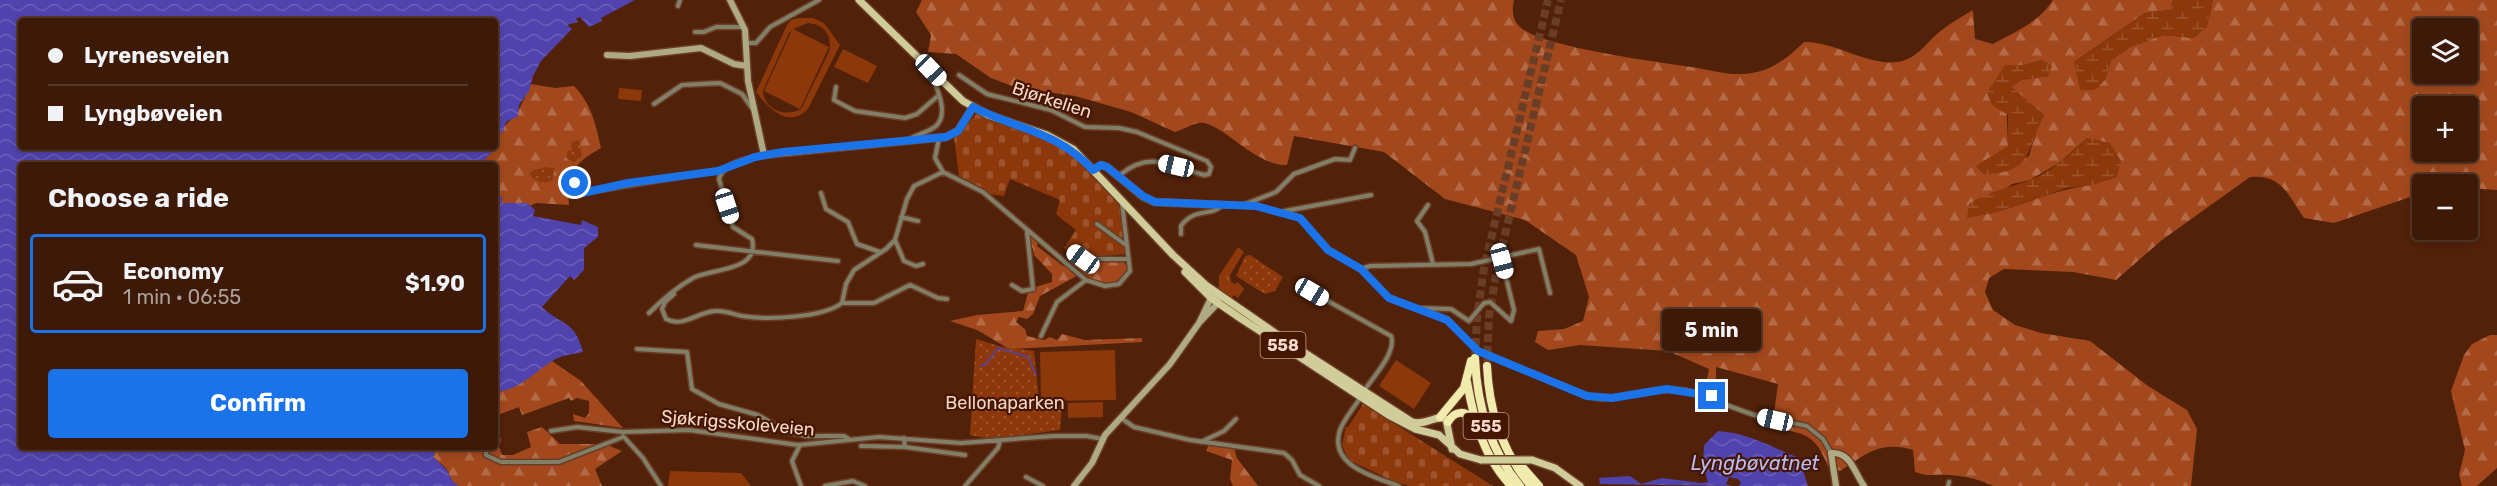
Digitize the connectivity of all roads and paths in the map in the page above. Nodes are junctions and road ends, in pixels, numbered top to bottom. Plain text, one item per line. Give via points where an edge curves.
1 (680, 0) edge
2 (730, 0) edge
3 (819, 0) edge
4 (863, 1) edge
5 (678, 6) dead end
6 (744, 27) junction
7 (695, 32) dead end
8 (748, 43) junction
9 (607, 55) dead end
10 (747, 66) junction
11 (959, 75) dead end
12 (934, 81) dead end
13 (836, 87) dead end
14 (939, 95) junction
15 (654, 104) dead end
16 (973, 107) junction
17 (754, 112) junction
18 (939, 138) junction
19 (907, 141) junction
20 (1355, 148) dead end
21 (764, 155) junction
22 (724, 169) junction
23 (1093, 170) junction
24 (578, 172) dead end
25 (943, 172) junction
26 (1120, 175) junction
27 (821, 193) dead end
28 (1371, 195) dead end
29 (1122, 201) junction
30 (1222, 205) junction
31 (1242, 205) junction
32 (1428, 205) dead end
33 (1281, 211) junction
34 (901, 217) junction
35 (918, 221) dead end
36 (1097, 224) dead end
37 (1027, 230) junction
38 (1181, 234) dead end
39 (895, 240) junction
40 (696, 245) dead end
41 (1126, 245) junction
42 (1070, 249) dead end
43 (752, 252) junction
44 (881, 252) junction
45 (1501, 257) junction
46 (1129, 259) junction
47 (838, 261) dead end
48 (923, 264) dead end
49 (1433, 264) junction
50 (1361, 269) junction
51 (1086, 280) junction
52 (1012, 285) dead end
53 (1299, 285) dead end
54 (675, 291) junction
55 (1550, 293) dead end
56 (947, 298) dead end
57 (1216, 298) junction
58 (842, 303) junction
59 (1413, 308) junction
60 (649, 314) dead end
61 (1041, 336) dead end
62 (637, 349) dead end
63 (1487, 366) tunnel mouth
64 (1467, 382) junction
65 (1363, 394) junction
66 (1699, 395) junction
67 (1718, 395) dead end
68 (1440, 417) junction
69 (1122, 418) junction
70 (1236, 419) dead end
71 (1432, 421) junction
72 (1474, 421) junction
73 (1448, 426) junction
74 (551, 431) dead end
75 (623, 434) junction
76 (1437, 434) junction
77 (1500, 436) junction
78 (904, 438) junction
79 (1102, 439) junction
80 (850, 440) junction
81 (1000, 441) junction
82 (1200, 442) junction
83 (800, 445) junction
84 (861, 446) dead end
85 (905, 447) junction
86 (1452, 449) junction
87 (486, 450) edge
88 (1831, 453) junction
89 (965, 455) dead end
90 (1026, 477) dead end
91 (661, 486) edge
92 (801, 486) edge
93 (825, 486) edge
94 (865, 486) edge
95 (965, 486) edge
96 (1043, 486) edge
97 (1074, 486) edge
98 (1319, 486) edge
99 (1399, 486) edge
100 (1511, 486) edge
101 (1520, 486) edge
102 (1531, 486) edge
103 (1539, 486) edge
104 (1579, 486) edge
105 (1836, 486) edge
106 (1864, 486) edge

1 - 5 street
2 - 6 street
3 - 8 street via 781,20 756,44
4 - 16 main road, 558
6 - 7 street
6 - 8 street
8 - 10 street
9 - 10 street via 701,48
10 - 17 street
11 - 26 street, Bjørkelien via 987,94 1051,110 1085,127 1137,132 1207,161 1210,167 1209,174 1204,175 1148,160
12 - 14 street
13 - 14 street via 834,100 850,109 905,118 917,114
14 - 19 street via 939,122
15 - 17 street via 682,85 720,83 742,94
16 - 18 street via 958,131
16 - 23 main road, 558 via 1057,140
17 - 21 street
18 - 19 street
18 - 25 street via 935,158
19 - 21 street
20 - 31 street via 1350,160 1335,159 1294,174 1276,192
21 - 22 street
22 - 24 street via 582,193 576,187
22 - 43 street via 719,179 733,227 750,236
23 - 26 street via 1104,165
23 - 29 main road, 558
25 - 34 street via 914,186
25 - 37 street via 983,192
26 - 30 street via 1155,202
27 - 44 street via 826,209 848,222 857,244
28 - 33 street
29 - 41 street
29 - 57 main road, 558
30 - 31 street
30 - 38 street via 1188,216
31 - 33 street
32 - 49 street via 1417,221 1425,232
33 - 50 street via 1305,221 1328,250
34 - 35 street
34 - 39 street
36 - 41 street
37 - 51 street
37 - 52 street via 1033,289 1022,291
39 - 44 street
39 - 48 street via 904,261 916,266
40 - 43 street
41 - 46 street
42 - 46 street via 1083,259
43 - 47 street
43 - 54 street via 740,265 699,276
44 - 58 street via 851,274
45 - 49 street via 1467,265
45 - 55 street via 1539,249
45 - 59 street via 1513,313 1510,320 1487,301 1469,321 1444,308
46 - 51 street via 1130,271 1119,284 1105,286
49 - 50 street
50 - 59 street via 1389,298
51 - 61 street via 1057,302
53 - 65 street via 1391,336 1391,350
54 - 58 street via 662,309 666,319 675,322 717,311 743,316 789,316 822,312
54 - 60 street
56 - 58 street via 907,285 874,303
57 - 65 main road, 558
57 - 69 street via 1170,364
59 - 66 street via 1447,320 1478,351 1592,398 1667,389
62 - 80 street, Sjøkrigsskoleveien via 687,352 692,389 719,404 758,415 795,434 844,436
63 - 77 highway, 555 via 1491,406
64 - 68 highway, 555
64 - 72 highway, 555
64 - 101 highway, 555 via 1473,359 1484,421 1495,449
65 - 71 main road, 558 via 1412,422
65 - 76 main road, 558 via 1402,423
65 - 99 street via 1340,430 1341,454 1359,470
66 - 67 street
66 - 88 street via 1754,415 1808,426
68 - 71 main road
68 - 73 main road
69 - 79 street
69 - 82 street via 1134,427
70 - 82 street via 1224,431
71 - 76 main road via 1431,427
72 - 73 highway, 555 via 1460,412
72 - 100 highway, 555 via 1495,466
73 - 76 main road
73 - 86 main road
74 - 75 street, Sjøkrigsskoleveien via 578,427
75 - 83 street, Sjøkrigsskoleveien via 689,430
75 - 87 street, Sjøkrigsskoleveien via 559,462 496,461 486,455
75 - 91 street
76 - 86 main road, 558
77 - 102 highway, 555
77 - 103 highway, 555
78 - 80 street, Sjøkrigsskoleveien
78 - 81 street, Sjøkrigsskoleveien via 961,443
78 - 85 street
79 - 81 street, Sjøkrigsskoleveien via 1066,436
79 - 97 street via 1092,463
80 - 83 street, Sjøkrigsskoleveien
81 - 95 street
82 - 98 street via 1284,453 1300,475
83 - 92 street via 792,461
84 - 85 street
85 - 89 street
86 - 104 main road, 558, bridge via 1481,460 1532,460 1555,468
88 - 105 street
88 - 106 street via 1839,452 1848,458
90 - 96 street
93 - 94 street via 854,481

